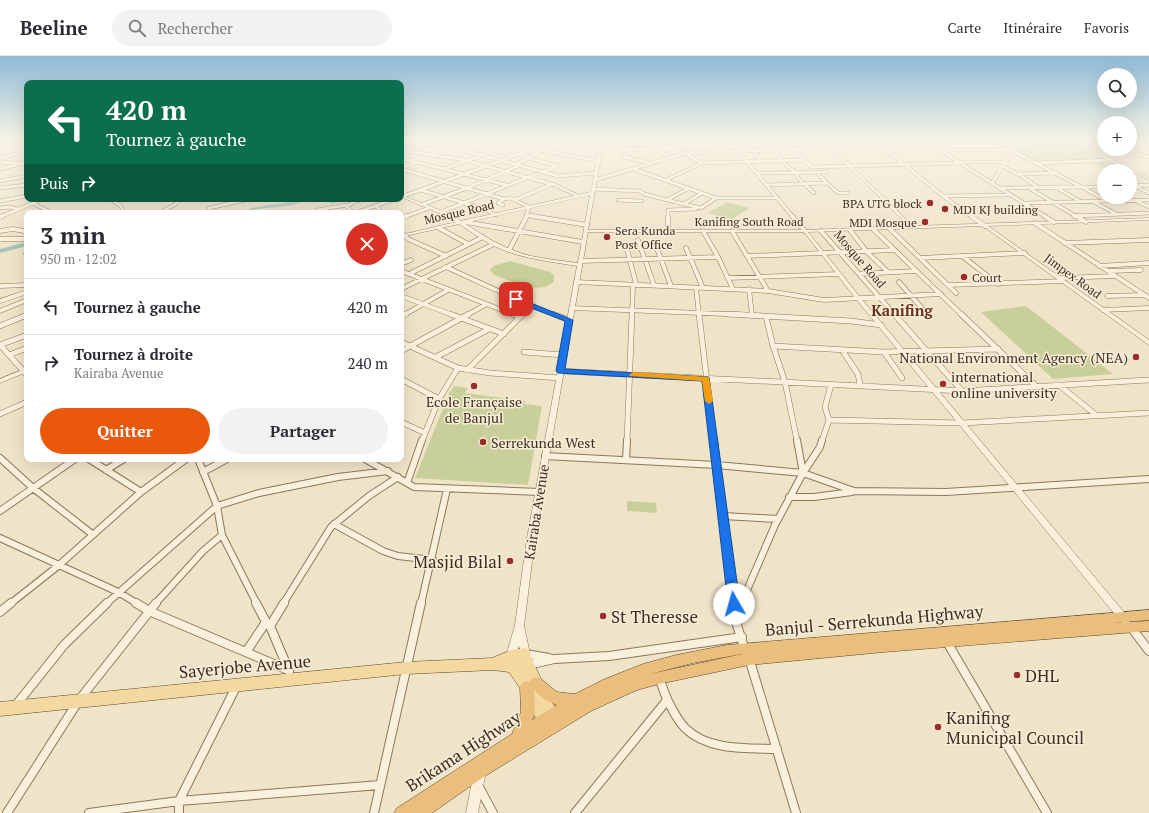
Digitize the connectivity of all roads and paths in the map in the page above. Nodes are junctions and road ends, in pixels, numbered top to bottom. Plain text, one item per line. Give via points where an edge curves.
1 (421, 175) edge
2 (460, 175) edge
3 (468, 175) edge
4 (497, 175) edge
5 (517, 175) edge
6 (532, 175) edge
7 (567, 175) edge
8 (596, 175) edge
9 (611, 175) edge
10 (652, 175) edge
11 (676, 175) edge
12 (758, 175) edge
13 (797, 175) edge
14 (819, 175) dead end
15 (859, 175) edge
16 (918, 175) edge
17 (978, 175) edge
18 (997, 175) edge
19 (1020, 175) edge
20 (1062, 175) edge
21 (558, 176) joint
22 (24, 177) edge
23 (526, 178) junction
24 (485, 180) junction
25 (595, 180) junction
26 (666, 180) junction
27 (0, 181) edge
28 (442, 182) junction
29 (804, 184) junction
30 (827, 184) junction
31 (992, 184) junction
32 (24, 185) edge
33 (506, 185) junction
34 (550, 185) junction
35 (555, 185) junction
36 (766, 185) junction
37 (1149, 185) edge
38 (1137, 186) edge
39 (1082, 187) junction
40 (1097, 187) edge
41 (1137, 187) edge
42 (0, 188) edge
43 (467, 188) junction
44 (689, 188) junction
45 (1000, 188) junction
46 (1029, 188) junction
47 (1039, 188) junction
48 (1056, 188) junction
49 (421, 190) junction
50 (593, 191) junction
51 (702, 193) junction
52 (814, 193) dead end
53 (848, 193) dead end
54 (1149, 193) edge
55 (486, 194) junction
56 (644, 194) junction
57 (1010, 194) junction
58 (404, 195) edge
59 (1097, 195) edge
60 (446, 196) junction
61 (578, 196) junction
62 (943, 196) junction
63 (24, 197) edge
64 (404, 197) edge
65 (716, 198) junction
66 (778, 198) junction
67 (504, 199) junction
68 (515, 200) junction
69 (618, 200) dead end
70 (667, 200) junction
71 (1137, 200) edge
72 (1149, 200) edge
73 (0, 201) edge
74 (1137, 201) edge
75 (31, 202) edge
76 (34, 202) edge
77 (114, 202) edge
78 (177, 202) edge
79 (237, 202) edge
80 (354, 202) edge
81 (387, 202) edge
82 (464, 202) junction
83 (1081, 202) junction
84 (1094, 202) junction
85 (1097, 202) edge
86 (1024, 203) junction
87 (1052, 203) junction
88 (684, 204) junction
89 (347, 205) junction
90 (421, 205) junction
91 (503, 205) dead end
92 (376, 206) junction
93 (529, 207) junction
94 (0, 208) edge
95 (429, 208) junction
96 (701, 208) junction
97 (1149, 208) edge
98 (18, 209) junction
99 (46, 210) edge
100 (122, 210) edge
101 (164, 210) edge
102 (209, 210) edge
103 (317, 210) dead end
104 (351, 210) edge
105 (363, 210) edge
106 (379, 210) edge
107 (441, 212) junction
108 (1149, 213) edge
109 (1117, 214) junction
110 (496, 215) junction
111 (527, 215) junction
112 (1074, 216) junction
113 (0, 217) edge
114 (404, 217) edge
115 (1149, 219) edge
116 (1054, 222) junction
117 (1086, 222) junction
118 (462, 223) junction
119 (1035, 223) junction
120 (985, 226) junction
121 (438, 228) junction
122 (586, 228) junction
123 (913, 228) junction
124 (873, 229) junction
125 (890, 229) junction
126 (668, 230) junction
127 (850, 230) junction
128 (0, 231) edge
129 (24, 231) dead end
130 (703, 231) junction
131 (732, 231) junction
132 (805, 231) junction
133 (821, 231) junction
134 (519, 232) junction
135 (404, 235) edge
136 (404, 236) edge
137 (483, 237) junction
138 (0, 239) edge
139 (24, 239) edge
140 (638, 240) dead end
141 (1149, 240) edge
142 (583, 242) junction
143 (1064, 243) junction
144 (468, 244) junction
145 (494, 244) junction
146 (656, 246) dead end
147 (686, 248) dead end
148 (627, 249) dead end
149 (509, 250) junction
150 (895, 250) junction
151 (841, 252) junction
152 (868, 252) junction
153 (822, 253) junction
154 (1025, 253) junction
155 (446, 256) junction
156 (748, 256) junction
157 (962, 256) junction
158 (718, 257) junction
159 (689, 258) junction
160 (920, 258) junction
161 (645, 259) junction
162 (662, 259) junction
163 (411, 260) dead end
164 (630, 260) junction
165 (404, 263) edge
166 (580, 263) junction
167 (1148, 264) edge
168 (1099, 266) junction
169 (446, 267) junction
170 (1141, 270) dead end
171 (915, 271) junction
172 (404, 272) edge
173 (888, 272) junction
174 (1108, 272) junction
175 (409, 274) junction
176 (839, 274) junction
177 (859, 274) junction
178 (1116, 276) junction
179 (760, 277) junction
180 (728, 278) junction
181 (422, 280) junction
182 (1061, 280) junction
183 (576, 282) junction
184 (899, 282) dead end
185 (636, 284) junction
186 (998, 284) junction
187 (24, 285) edge
188 (654, 285) junction
189 (949, 285) junction
190 (0, 286) edge
191 (671, 286) junction
192 (404, 288) edge
193 (700, 288) junction
194 (733, 289) junction
195 (749, 289) junction
196 (448, 290) junction
197 (768, 291) junction
198 (24, 293) edge
199 (956, 293) dead end
200 (941, 294) junction
201 (1144, 294) junction
202 (910, 296) junction
203 (1107, 296) dead end
204 (404, 297) edge
205 (879, 297) junction
206 (858, 298) junction
207 (1149, 298) edge
208 (0, 301) edge
209 (24, 301) edge
210 (422, 304) junction
211 (485, 305) junction
212 (530, 306) junction
213 (572, 308) junction
214 (1149, 308) edge
215 (632, 310) junction
216 (1103, 310) junction
217 (0, 311) edge
218 (700, 314) junction
219 (927, 314) dead end
220 (404, 315) edge
221 (752, 315) junction
222 (24, 316) edge
223 (520, 317) junction
224 (766, 317) junction
225 (459, 319) junction
226 (569, 320) junction
227 (881, 325) junction
228 (0, 326) edge
229 (489, 329) junction
230 (504, 334) junction
231 (24, 336) edge
232 (404, 343) edge
233 (1149, 343) edge
234 (0, 345) edge
235 (410, 346) junction
236 (773, 346) junction
237 (24, 349) edge
238 (404, 349) edge
239 (998, 349) junction
240 (842, 350) junction
241 (524, 352) dead end
242 (884, 352) junction
243 (904, 352) junction
244 (929, 352) junction
245 (9, 355) junction
246 (563, 355) junction
247 (436, 357) junction
248 (458, 368) junction
249 (24, 370) edge
250 (467, 370) junction
251 (24, 373) edge
252 (631, 374) junction
253 (560, 375) junction
254 (902, 378) dead end
255 (706, 379) junction
256 (1149, 380) edge
257 (0, 381) edge
258 (404, 381) edge
259 (785, 382) junction
260 (860, 384) junction
261 (1059, 384) junction
262 (831, 385) junction
263 (1036, 386) junction
264 (936, 390) junction
265 (962, 391) junction
266 (439, 399) junction
267 (24, 403) edge
268 (1149, 413) edge
269 (0, 414) edge
270 (1096, 415) junction
271 (829, 420) junction
272 (404, 423) edge
273 (962, 423) junction
274 (425, 433) junction
275 (545, 456) junction
276 (0, 458) edge
277 (626, 460) junction
278 (71, 462) edge
279 (94, 462) edge
280 (119, 462) edge
281 (182, 462) edge
282 (199, 462) edge
283 (221, 462) edge
284 (370, 462) edge
285 (717, 465) junction
286 (106, 470) junction
287 (203, 472) junction
288 (388, 472) junction
289 (803, 473) junction
290 (398, 477) junction
291 (1149, 479) edge
292 (407, 483) junction
293 (1015, 487) junction
294 (33, 488) junction
295 (447, 489) junction
296 (854, 491) junction
297 (141, 492) junction
298 (539, 492) junction
299 (789, 497) junction
300 (217, 506) junction
301 (0, 511) edge
302 (723, 516) junction
303 (778, 519) junction
304 (334, 524) junction
305 (92, 534) junction
306 (222, 535) junction
307 (0, 538) edge
308 (432, 560) junction
309 (58, 566) junction
310 (118, 592) junction
311 (149, 611) junction
312 (0, 612) edge
313 (1149, 615) edge
314 (1122, 617) junction
315 (736, 619) junction
316 (268, 624) junction
317 (520, 625) junction
318 (1149, 626) edge
319 (1131, 627) junction
320 (947, 642) junction
321 (745, 648) junction
322 (1149, 651) edge
323 (246, 652) junction
324 (527, 659) junction
325 (512, 661) junction
326 (406, 668) junction
327 (290, 675) junction
328 (659, 678) junction
329 (237, 685) junction
330 (532, 685) junction
331 (667, 699) junction
332 (79, 700) junction
333 (577, 701) junction
334 (6, 709) edge
335 (550, 722) junction
336 (516, 738) junction
337 (777, 749) junction
338 (480, 771) junction
339 (380, 785) junction
340 (477, 786) junction
341 (179, 802) junction
342 (8, 813) edge
343 (89, 813) edge
344 (179, 813) edge
345 (374, 813) edge
346 (402, 813) edge
347 (419, 813) edge
348 (472, 813) edge
349 (493, 813) edge
350 (575, 813) edge
351 (796, 813) edge
352 (1047, 813) edge

1 - 28 street
2 - 28 street
3 - 24 street
4 - 24 street
5 - 23 street
6 - 23 street
7 - 21 street
8 - 25 street, Kairaba Avenue
9 - 25 street
10 - 26 street
11 - 26 street
12 - 36 street
13 - 29 street
14 - 30 street
15 - 123 street
16 - 62 street
17 - 31 street
18 - 31 street
19 - 47 street
20 - 39 street
21 - 35 street
22 - 27 street
23 - 33 street
23 - 34 street
24 - 33 street
24 - 43 street
25 - 50 street, Kairaba Avenue
26 - 44 street
28 - 43 street
28 - 49 street
29 - 30 street
29 - 36 street
29 - 52 street
30 - 53 street via 838,193
31 - 45 street
32 - 42 street
33 - 55 street
34 - 35 street
34 - 68 street
35 - 61 street
36 - 66 street
37 - 38 street
39 - 40 street
39 - 48 street
39 - 59 street
41 - 54 street
43 - 55 street
43 - 60 street
44 - 51 street
44 - 70 street
45 - 46 street
45 - 57 street
46 - 47 street
46 - 87 street
47 - 48 street
48 - 83 street
49 - 58 street
49 - 60 street
50 - 56 street via 637,191
50 - 61 street, Mosque Road
50 - 122 street, Kairaba Avenue
51 - 65 street
51 - 88 street
55 - 67 street
55 - 82 street
56 - 69 street via 642,202
56 - 70 street
57 - 62 street
57 - 86 street
60 - 82 street
60 - 90 street
61 - 93 street, Mosque Road
62 - 120 street
63 - 73 street
64 - 90 street
65 - 66 street
65 - 96 street
66 - 132 street
67 - 68 street
67 - 91 street via 498,202
68 - 93 street
70 - 88 street
71 - 72 street
74 - 97 street
75 - 98 street
76 - 99 street
77 - 100 street
78 - 101 street
79 - 102 street
80 - 89 street
81 - 92 street
82 - 107 street
82 - 110 street
83 - 84 street
83 - 87 street
84 - 85 street
84 - 109 street
86 - 87 street
86 - 116 street
87 - 112 street
88 - 96 street
89 - 103 street
89 - 104 street
90 - 95 street
92 - 105 street
92 - 106 street
93 - 110 street, Mosque Road
93 - 111 street
94 - 98 street
95 - 107 street
95 - 114 street
96 - 126 street via 668,210
98 - 113 street
107 - 118 street
108 - 109 street
109 - 112 street
110 - 118 street, Mosque Road
111 - 122 street
111 - 134 street
112 - 117 street
115 - 117 street, Kanifing South Road
116 - 117 street, Kanifing South Road
116 - 119 street, Kanifing South Road
118 - 121 street, Mosque Road
118 - 134 street
118 - 137 street
119 - 120 street, Kanifing South Road
119 - 143 street
120 - 123 street, Kanifing South Road
120 - 154 street, Jimpex Road
121 - 135 street, Mosque Road
121 - 144 street
122 - 126 street, Kanifing South Road
122 - 142 street, Kairaba Avenue
123 - 125 street, Kanifing South Road
124 - 125 street, Kanifing South Road
124 - 127 street, Kanifing South Road
124 - 150 street
125 - 160 street
126 - 130 street, Kanifing South Road
127 - 133 street, Kanifing South Road
127 - 152 street
128 - 129 street
130 - 131 street, Kanifing South Road
130 - 158 street
131 - 132 street, Kanifing South Road
131 - 156 street
132 - 133 street, Kanifing South Road
132 - 153 street
133 - 151 street, Mosque Road
134 - 142 street
134 - 149 street
136 - 155 street
137 - 144 street
137 - 145 street
138 - 139 street
140 - 161 street
141 - 143 street
142 - 166 street, Kairaba Avenue
143 - 168 street
144 - 155 street
145 - 149 street
145 - 169 street
146 - 162 street
147 - 159 street
148 - 164 street
149 - 166 street via 530,257
150 - 152 street
150 - 171 street
151 - 152 street
151 - 153 street
151 - 177 street, Mosque Road
152 - 173 street
153 - 156 street
153 - 176 street
154 - 157 street
154 - 182 street, Jimpex Road
155 - 175 street
156 - 179 street
157 - 160 street
157 - 186 street
158 - 159 street
158 - 180 street
159 - 162 street
159 - 193 street
160 - 189 street
161 - 162 street
161 - 164 street
161 - 188 street
162 - 191 street
163 - 165 street
164 - 166 street
164 - 185 street
166 - 183 street, Kairaba Avenue
167 - 168 street
168 - 174 street
169 - 181 street
169 - 212 street
170 - 174 street
171 - 173 street
171 - 200 street
172 - 175 street
173 - 177 street
174 - 178 street
175 - 181 street
176 - 179 street
176 - 206 street
177 - 205 street, Mosque Road
178 - 182 street
178 - 201 street
179 - 180 street
179 - 197 street
180 - 194 street
181 - 192 street
181 - 196 street
182 - 186 street
182 - 216 street, Jimpex Road
183 - 185 street
183 - 213 street, Kairaba Avenue
184 - 202 street
185 - 188 street
185 - 215 street via 633,286
186 - 189 street
187 - 190 street
188 - 191 street
189 - 199 street
191 - 193 street
193 - 194 street
193 - 218 street
194 - 195 street
195 - 197 street
195 - 221 street
196 - 210 street
196 - 211 street
197 - 206 street via 824,300
198 - 208 street
200 - 202 street
200 - 239 street
201 - 203 street
201 - 207 street
202 - 205 street
202 - 219 street
204 - 210 street
205 - 206 street
205 - 244 street, Mosque Road
206 - 227 street
209 - 217 street
210 - 220 street
210 - 225 street
211 - 223 street
211 - 225 street
212 - 223 street
212 - 226 street
213 - 215 street
213 - 226 street, Kairaba Avenue
214 - 216 street
215 - 218 street
215 - 252 street
216 - 233 street, Jimpex Road
218 - 221 street
218 - 255 street
221 - 224 street
222 - 228 street
223 - 230 street
224 - 227 street via 850,320
224 - 236 street
225 - 229 street
225 - 235 street
226 - 246 street, Kairaba Avenue
227 - 243 street
229 - 230 street
229 - 247 street
230 - 250 street
231 - 234 street
232 - 235 street
234 - 245 street
235 - 238 street
235 - 247 street
236 - 240 street
236 - 259 street
237 - 245 street
239 - 244 street
239 - 263 street
240 - 242 street
240 - 260 street via 858,374
241 - 246 street
242 - 243 street
242 - 254 street
243 - 244 street
243 - 264 street
244 - 265 street, Mosque Road
245 - 249 street
246 - 253 street, Kairaba Avenue
247 - 248 street
248 - 250 street
248 - 266 street
250 - 253 street
251 - 257 street
252 - 253 street
252 - 255 street
252 - 277 street
253 - 275 street, Kairaba Avenue
255 - 259 street
255 - 285 street
256 - 261 street
258 - 266 street
259 - 262 street
259 - 289 street
260 - 262 street
260 - 264 street
261 - 263 street
261 - 270 street
262 - 271 street via 825,407
263 - 265 street
264 - 265 street
264 - 273 street
266 - 274 street
267 - 269 street
268 - 270 street
270 - 273 street
271 - 273 street
271 - 289 street via 820,447
272 - 274 street
273 - 293 street
274 - 292 street
275 - 277 street
275 - 298 street, Kairaba Avenue
276 - 294 street
277 - 285 street
278 - 294 street
279 - 286 street
280 - 286 street
281 - 297 street
282 - 287 street
283 - 287 street
284 - 288 street
285 - 289 street
285 - 302 street
286 - 297 street
287 - 300 street
288 - 290 street
288 - 300 street via 338,477 259,493
289 - 296 street
289 - 299 street
290 - 292 street
290 - 304 street
291 - 293 street
292 - 295 street via 414,487
293 - 296 street via 946,492
293 - 314 street
294 - 301 street
294 - 305 street
295 - 298 street
295 - 308 street
296 - 299 street via 814,497
297 - 305 street
298 - 317 street, Kairaba Avenue
299 - 303 street
300 - 306 street
300 - 310 street
302 - 303 street
302 - 315 street
303 - 315 street
304 - 308 street via 390,554
304 - 316 street
305 - 309 street
306 - 311 street via 203,551
306 - 316 street
307 - 309 street
308 - 326 street
309 - 310 street
309 - 312 street
310 - 311 street
310 - 334 street
311 - 323 street
311 - 332 street
313 - 314 highway, Banjul - Serrekunda Highway
314 - 319 street
314 - 321 highway, Banjul - Serrekunda Highway
315 - 321 street
316 - 323 street
316 - 327 street
317 - 324 street, Kairaba Avenue
317 - 325 street, Kairaba Avenue
318 - 319 highway, Banjul - Serrekunda Highway
319 - 320 highway, Banjul - Serrekunda Highway
319 - 322 street
320 - 321 highway, Banjul - Serrekunda Highway
320 - 352 street
321 - 324 street
321 - 328 highway, Banjul - Serrekunda Highway
321 - 333 highway, Banjul - Serrekunda Highway via 691,657 642,671 609,684
321 - 337 street
323 - 327 street
324 - 325 main road, Sayerjobe Avenue
324 - 330 main road, Kairaba Avenue
325 - 326 main road, Sayerjobe Avenue
325 - 330 main road, Kairaba Avenue
326 - 327 main road, Sayerjobe Avenue
326 - 339 street
327 - 329 main road, Sayerjobe Avenue
328 - 331 street
328 - 335 highway, Banjul - Serrekunda Highway via 636,684
329 - 332 main road, Sayerjobe Avenue
329 - 341 street
330 - 333 highway via 560,700
330 - 335 main road, Kairaba Avenue
330 - 336 highway via 528,713
331 - 337 street via 684,727 696,737 710,743
331 - 350 street
332 - 334 main road, Sayerjobe Avenue
332 - 342 street
333 - 335 highway, Banjul - Serrekunda Highway
335 - 336 highway, Brikama Highway
335 - 338 highway, Brikama Highway
336 - 346 highway, Brikama Highway
337 - 351 street
338 - 340 street
338 - 347 highway, Brikama Highway
339 - 341 street
339 - 345 street
340 - 348 street
340 - 349 street
341 - 343 street
341 - 344 street

